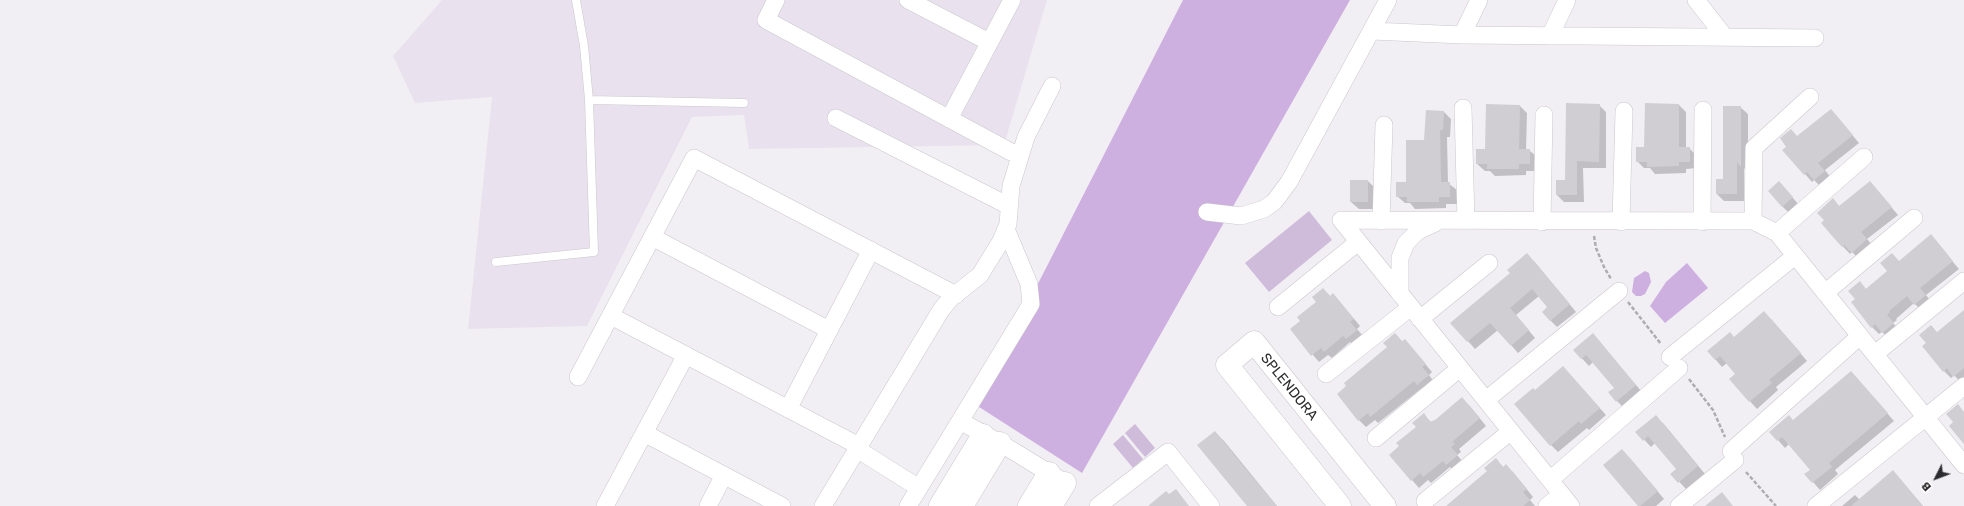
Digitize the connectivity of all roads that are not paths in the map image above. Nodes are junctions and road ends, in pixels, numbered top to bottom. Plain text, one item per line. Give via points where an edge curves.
1 (576, 0) edge
2 (776, 0) edge
3 (908, 0) edge
4 (1012, 0) edge
5 (1388, 0) edge
6 (1479, 0) edge
7 (1567, 0) edge
8 (1696, 0) edge
9 (1372, 31) junction
10 (1462, 35) junction
11 (1550, 36) junction
12 (1725, 37) junction
13 (1815, 38) dead end
14 (989, 42) junction
15 (1052, 86) dead end
16 (1810, 97) dead end
17 (589, 100) junction
18 (744, 104) dead end
19 (1463, 108) dead end
20 (1704, 110) dead end
21 (1624, 111) dead end
22 (1544, 115) dead end
23 (836, 118) dead end
24 (949, 118) junction
25 (1384, 125) dead end
26 (1011, 152) dead end
27 (1864, 157) dead end
28 (1009, 206) junction
29 (1207, 212) dead end
30 (1914, 218) dead end
31 (1381, 221) junction
32 (1448, 221) junction
33 (1466, 221) junction
34 (1753, 221) junction
35 (1542, 222) junction
36 (1621, 222) junction
37 (1702, 222) junction
38 (1006, 229) junction
39 (1777, 233) junction
40 (652, 236) junction
41 (1358, 242) junction
42 (871, 250) junction
43 (1795, 256) junction
44 (496, 262) dead end
45 (1489, 263) dead end
46 (1964, 281) edge
47 (1619, 291) dead end
48 (1825, 293) junction
49 (956, 294) junction
50 (1400, 294) junction
51 (1278, 307) dead end
52 (1416, 313) junction
53 (611, 316) junction
54 (829, 330) junction
55 (1860, 336) junction
56 (1875, 354) junction
57 (686, 355) junction
58 (1460, 368) junction
59 (1326, 374) dead end
60 (578, 377) dead end
61 (1964, 386) edge
62 (1486, 400) junction
63 (788, 409) junction
64 (1925, 418) junction
65 (960, 421) junction
66 (1511, 431) junction
67 (644, 433) junction
68 (1376, 438) dead end
69 (992, 439) junction
70 (858, 448) junction
71 (1964, 465) edge
72 (724, 475) junction
73 (1057, 478) junction
74 (1550, 480) junction
75 (919, 488) junction
76 (1566, 500) edge
77 (1426, 501) dead end
78 (605, 506) edge
79 (708, 506) edge
80 (782, 506) edge
81 (823, 506) edge
82 (908, 506) edge
83 (940, 506) edge
84 (962, 506) edge
85 (1029, 506) edge
86 (1051, 506) edge
87 (1098, 506) edge
88 (1211, 506) edge
89 (1340, 506) edge
90 (1385, 506) edge
91 (1547, 506) edge
92 (1679, 506) edge
93 (1816, 506) edge

1 - 17 lane via 584,46
2 - 24 street via 766,20
3 - 14 street
4 - 14 street
5 - 9 street
6 - 10 street
7 - 11 street
8 - 12 street
9 - 10 street
9 - 29 street via 1289,182 1274,202 1264,209 1241,216
10 - 11 street
11 - 12 street
12 - 13 street
14 - 24 street
15 - 28 street via 1026,137 1011,186
16 - 34 street via 1754,148
17 - 18 lane
17 - 44 lane via 594,252
19 - 33 street
20 - 37 street
21 - 36 street
22 - 35 street
23 - 28 street
24 - 26 street
25 - 31 street
27 - 39 street
28 - 38 street
30 - 48 street
31 - 32 street
31 - 41 street via 1341,220
32 - 33 street
32 - 50 street via 1432,223 1418,231 1406,243 1400,258
33 - 35 street
34 - 37 street
34 - 39 street
35 - 36 street
36 - 37 street
38 - 49 street via 980,275
38 - 65 street via 1029,284 1031,304
39 - 43 street
40 - 42 street via 694,158
40 - 53 street
40 - 54 street
41 - 50 street
41 - 51 street
42 - 49 street
42 - 54 street
43 - 48 street
43 - 74 street via 1675,362
45 - 52 street
46 - 56 street
47 - 62 street
48 - 55 street
49 - 70 street via 941,310
50 - 52 street
52 - 58 street
52 - 59 street
53 - 57 street
53 - 60 street
54 - 63 street
55 - 56 street
55 - 92 street
56 - 64 street
57 - 63 street
57 - 67 street
58 - 62 street
58 - 68 street
61 - 64 street
62 - 66 street
63 - 70 street
64 - 71 street
64 - 93 street
65 - 69 street
65 - 75 street
66 - 74 street
66 - 77 street
67 - 72 street
67 - 78 street
69 - 73 street
69 - 83 street
69 - 84 street
70 - 75 street
70 - 81 street
72 - 79 street
72 - 80 street
73 - 85 street
73 - 86 street
74 - 76 street
75 - 82 street
76 - 91 street
87 - 88 street via 1168,452
89 - 90 street, SPLENDORA via 1227,365 1254,342

